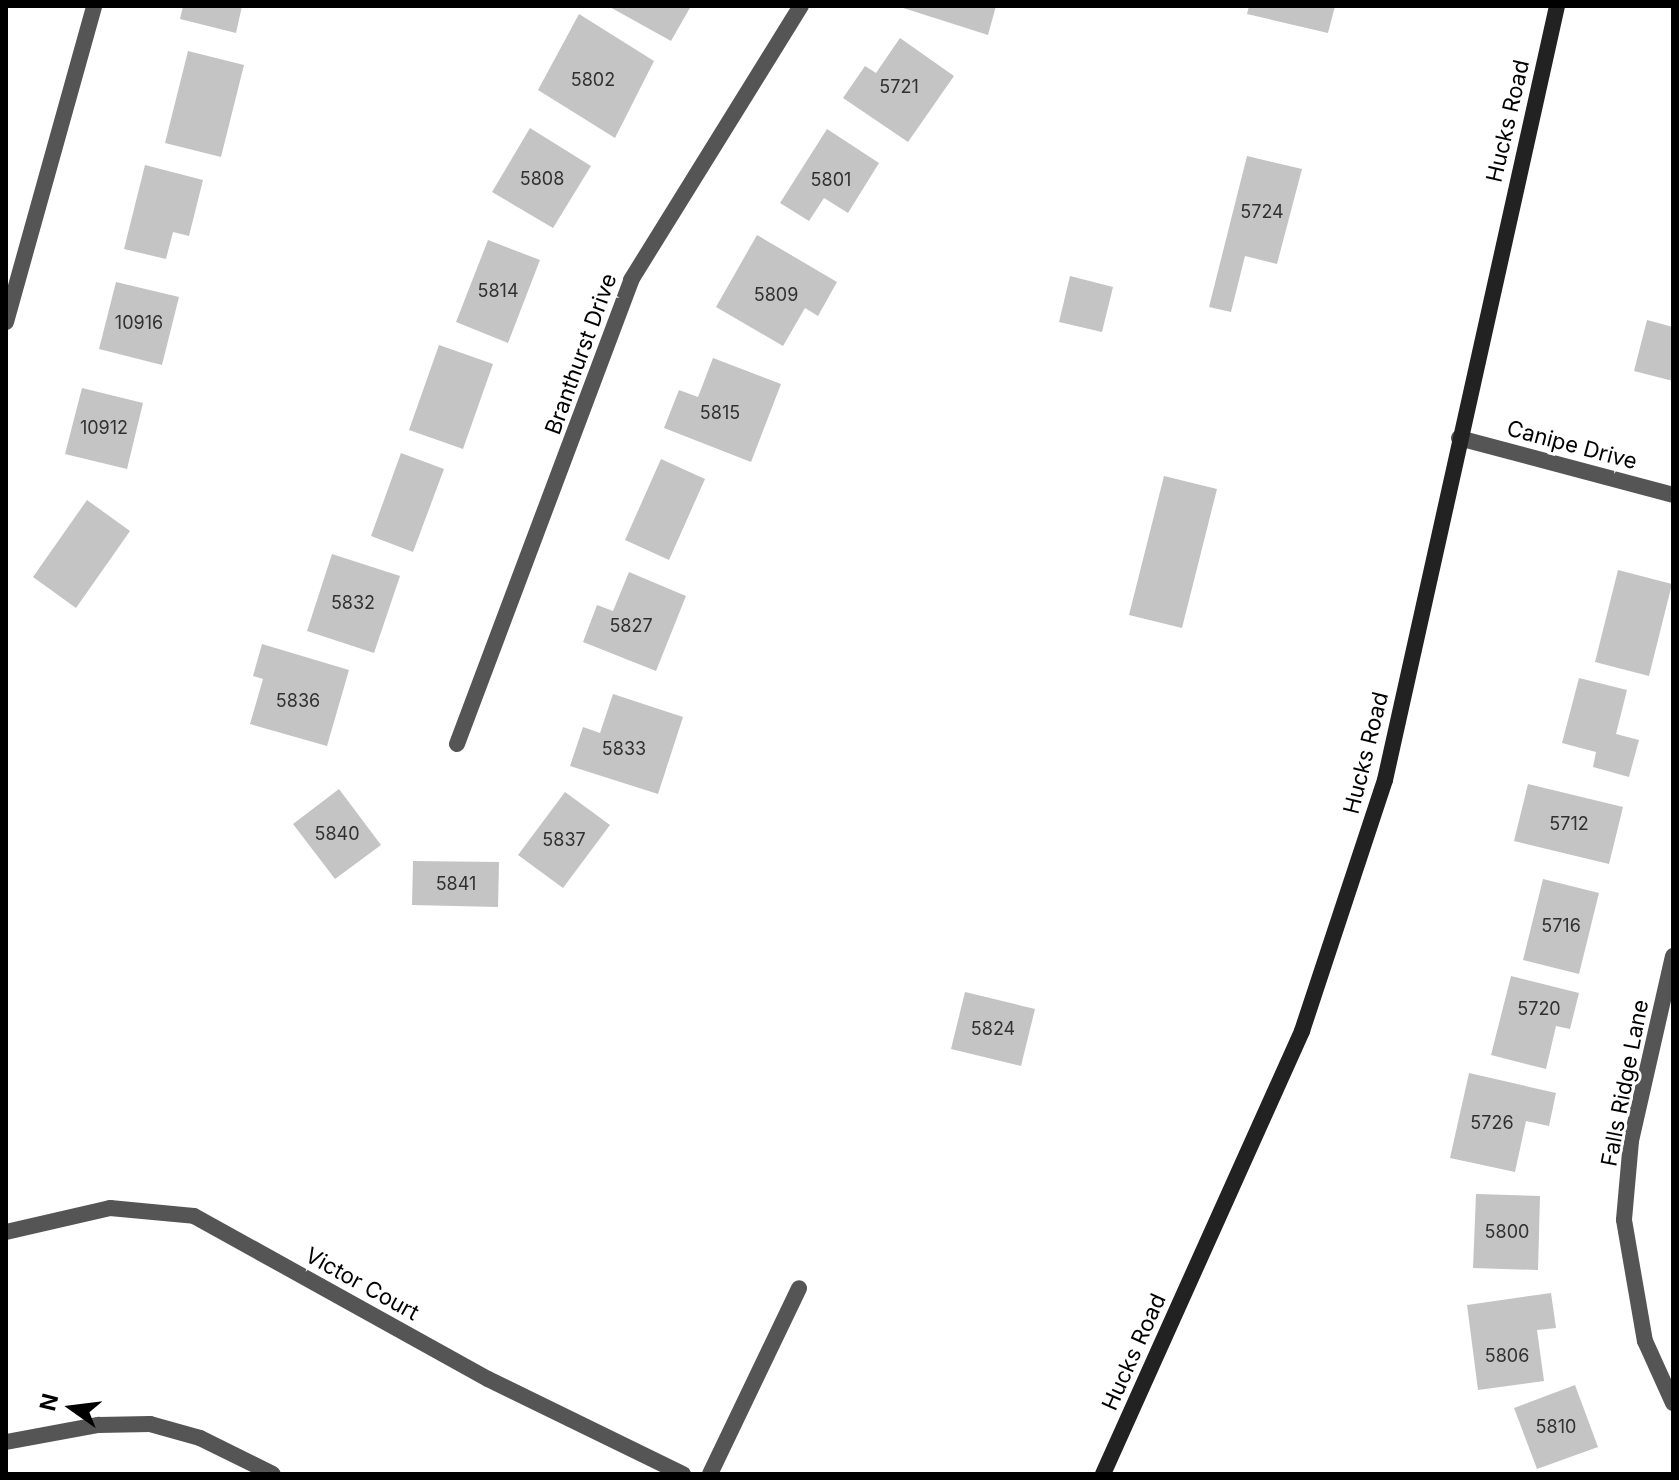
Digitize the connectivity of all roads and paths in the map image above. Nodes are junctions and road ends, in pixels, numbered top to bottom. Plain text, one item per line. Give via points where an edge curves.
1 (94, 6) edge
2 (801, 6) edge
3 (1557, 6) edge
4 (6, 322) edge
5 (1459, 438) junction
6 (1673, 495) edge
7 (457, 744) dead end
8 (1673, 956) edge
9 (6, 1232) edge
10 (799, 1288) dead end
11 (1673, 1403) edge
12 (6, 1442) edge
13 (273, 1474) edge
14 (683, 1474) edge
15 (710, 1474) edge
16 (1103, 1474) edge

1 - 4 street
2 - 7 street, Branthurst Drive via 631,280
3 - 5 main road, Hucks Road
5 - 6 street, Canipe Drive
5 - 16 main road, Hucks Road via 1385,780 1328,961
8 - 11 street, Falls Ridge Lane via 1631,1141 1624,1220 1645,1341
9 - 14 street, Victor Court via 110,1208 194,1216 488,1379
10 - 15 street
12 - 13 street via 98,1425 150,1424 200,1438

